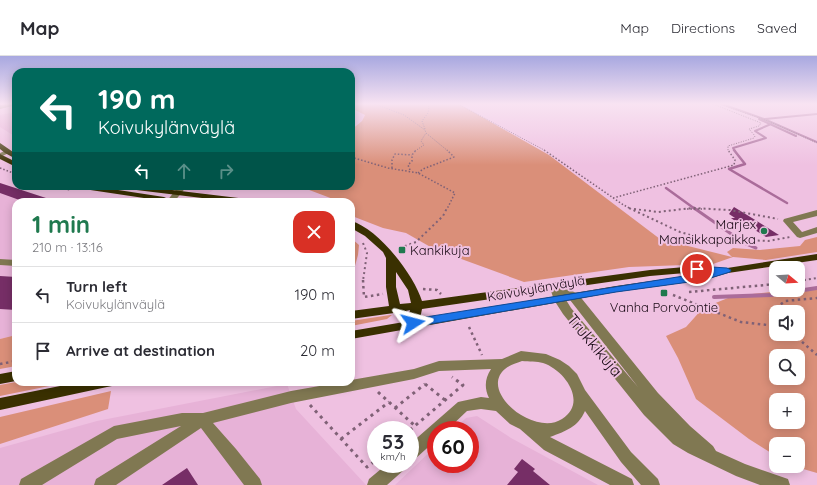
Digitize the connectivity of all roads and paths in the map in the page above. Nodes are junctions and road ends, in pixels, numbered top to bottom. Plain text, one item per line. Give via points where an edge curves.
1 (417, 124) edge
2 (423, 124) edge
3 (496, 124) edge
4 (761, 124) edge
5 (775, 124) edge
6 (425, 130) junction
7 (426, 133) junction
8 (817, 143) edge
9 (2, 151) edge
10 (12, 155) edge
11 (412, 155) junction
12 (355, 158) edge
13 (12, 161) edge
14 (0, 168) edge
15 (392, 168) junction
16 (410, 171) junction
17 (12, 172) edge
18 (418, 173) junction
19 (104, 190) edge
20 (135, 190) edge
21 (178, 190) edge
22 (161, 198) edge
23 (164, 198) edge
24 (169, 198) edge
25 (613, 198) junction
26 (631, 209) junction
27 (817, 213) edge
28 (787, 221) junction
29 (355, 227) edge
30 (817, 230) edge
31 (800, 235) junction
32 (360, 239) dead end
33 (400, 248) dead end
34 (817, 257) edge
35 (391, 258) junction
36 (0, 262) edge
37 (12, 263) edge
38 (727, 270) junction
39 (817, 278) edge
40 (805, 280) edge
41 (554, 285) junction
42 (769, 285) edge
43 (689, 292) dead end
44 (674, 295) dead end
45 (364, 297) dead end
46 (574, 297) junction
47 (817, 298) edge
48 (559, 300) junction
49 (417, 304) junction
50 (780, 305) edge
51 (395, 308) junction
52 (355, 314) edge
53 (413, 323) junction
54 (769, 325) edge
55 (469, 327) dead end
56 (355, 334) edge
57 (800, 341) edge
58 (480, 350) dead end
59 (817, 355) edge
60 (12, 362) edge
61 (0, 364) edge
62 (501, 364) junction
63 (452, 376) dead end
64 (12, 377) edge
65 (0, 379) edge
66 (355, 385) edge
67 (88, 386) edge
68 (350, 386) edge
69 (377, 391) dead end
70 (581, 394) junction
71 (445, 400) junction
72 (389, 402) junction
73 (0, 404) edge
74 (310, 405) dead end
75 (499, 405) junction
76 (395, 408) junction
77 (203, 419) junction
78 (409, 421) edge
79 (446, 421) edge
80 (419, 423) edge
81 (521, 423) junction
82 (427, 438) edge
83 (342, 439) junction
84 (419, 446) edge
85 (710, 452) junction
86 (367, 467) edge
87 (389, 473) edge
88 (27, 485) edge
89 (102, 485) edge
90 (254, 485) edge
91 (375, 485) edge
92 (626, 485) edge
93 (652, 485) edge
94 (782, 485) edge

1 - 6 path
2 - 6 path
3 - 25 path via 552,154
4 - 25 path via 749,129 754,138 728,146 728,152 735,160 734,165
5 - 8 path
6 - 7 path
7 - 11 path via 421,141 424,145
7 - 18 path via 435,137 454,157
9 - 10 main road
9 - 13 main road
11 - 15 path via 395,154
11 - 16 path via 408,166
12 - 15 path
14 - 17 path
15 - 16 path
16 - 18 path
18 - 33 path via 455,193 443,216 413,244
19 - 22 main road
20 - 23 main road
21 - 24 street
25 - 26 path
26 - 28 path via 658,212 692,208 730,210
26 - 31 path via 680,232 700,238 768,241
27 - 28 street
28 - 31 street
29 - 35 main road via 378,242
30 - 31 street
32 - 45 path via 367,248
34 - 38 main road, Koivukylänväylä
35 - 49 main road via 413,290
35 - 51 main road via 390,287
36 - 37 street
38 - 41 main road, Koivukylänväylä via 650,272
38 - 46 main road, Koivukylänväylä via 704,277
39 - 40 path
41 - 46 street, Trukkikuja
41 - 48 street, Trukkikuja
41 - 49 main road, Koivukylänväylä
42 - 43 path
44 - 54 path via 741,322
46 - 48 main road, Koivukylänväylä
46 - 85 street, Trukkikuja via 653,397 684,430
47 - 50 path via 785,301
48 - 53 main road, Koivukylänväylä
48 - 85 street, Trukkikuja via 665,427 693,448
49 - 51 main road, Koivukylänväylä
49 - 53 main road
51 - 52 main road, Koivukylänväylä
51 - 53 main road
53 - 56 main road, Koivukylänväylä
55 - 58 path
57 - 59 path
60 - 61 path
62 - 66 street via 439,366 414,374
62 - 70 street via 522,356 547,360 569,374
62 - 75 street via 494,372 492,382 493,393
63 - 71 path via 463,385
64 - 65 main road
67 - 73 main road
68 - 77 street via 292,397
69 - 72 path
70 - 81 street via 581,406 576,417 566,425 552,429
70 - 93 street via 626,457
71 - 76 path via 424,383
71 - 80 path
72 - 76 path
72 - 83 path
74 - 83 path
75 - 79 street via 481,403 463,406
75 - 81 street
76 - 78 path
77 - 88 street via 182,419 114,433
77 - 89 street
77 - 90 street
81 - 92 street via 549,445
82 - 84 street
83 - 86 path
85 - 94 street, Trukkikuja via 742,471
87 - 91 street

